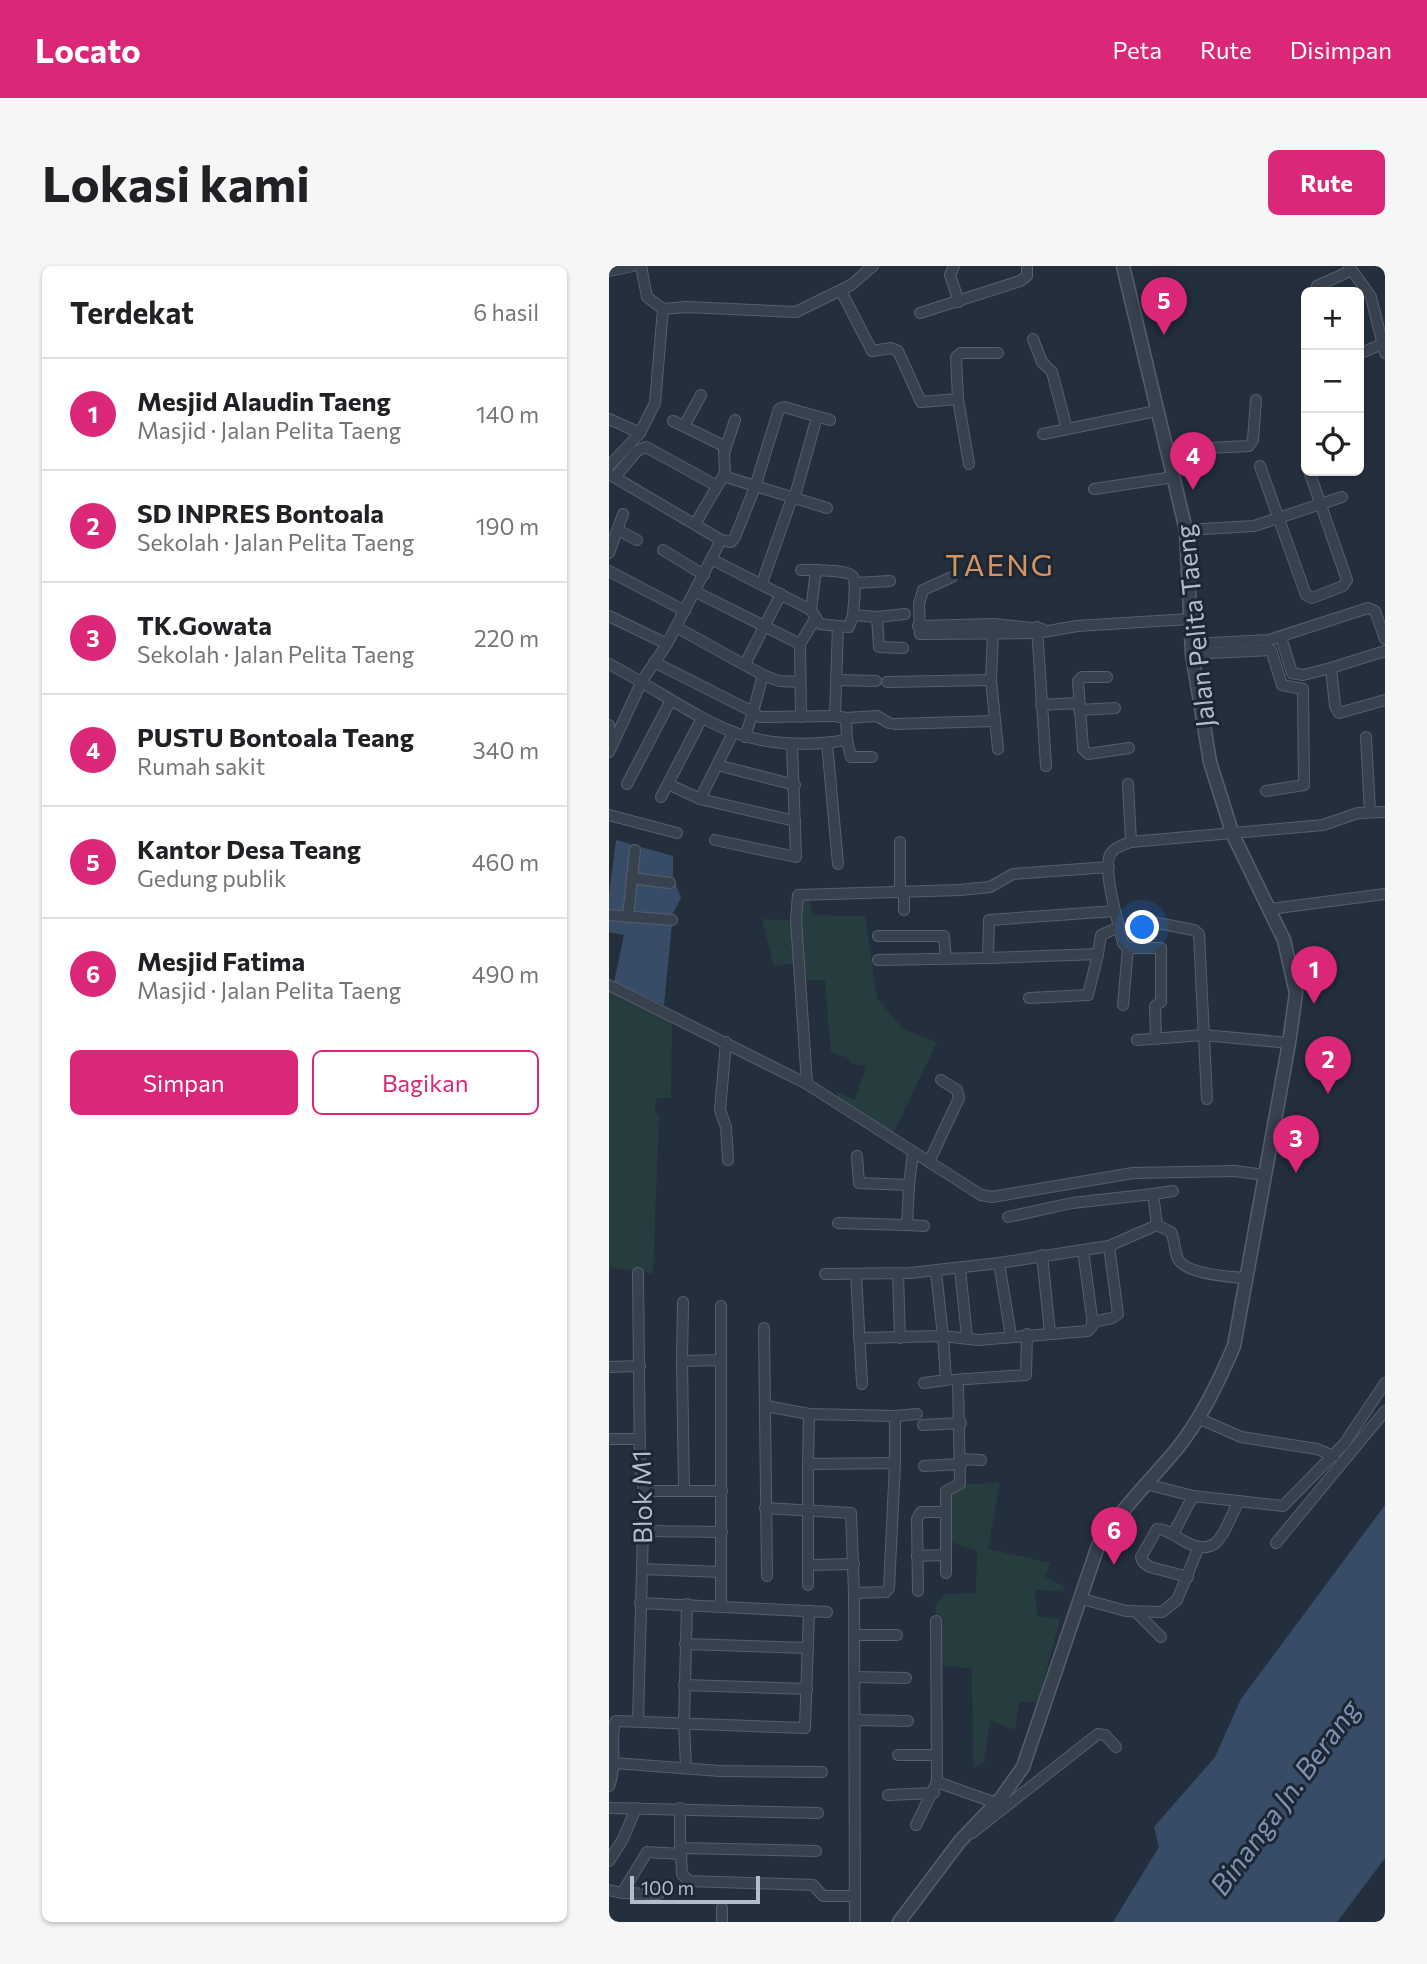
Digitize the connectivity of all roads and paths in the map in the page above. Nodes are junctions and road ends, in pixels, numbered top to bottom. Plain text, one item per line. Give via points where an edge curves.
1 (633, 266) edge
2 (641, 266) edge
3 (873, 266) edge
4 (954, 266) edge
5 (1027, 266) edge
6 (1125, 267) edge
7 (1349, 268) edge
8 (609, 271) edge
9 (1317, 286) dead end
10 (841, 291) junction
11 (959, 302) junction
12 (663, 309) junction
13 (920, 313) dead end
14 (1033, 339) dead end
15 (1383, 348) edge
16 (998, 353) dead end
17 (1364, 353) edge
18 (701, 395) dead end
19 (958, 399) junction
20 (1256, 400) dead end
21 (1156, 411) junction
22 (817, 417) junction
23 (609, 419) edge
24 (735, 420) dead end
25 (830, 420) dead end
26 (673, 421) dead end
27 (684, 426) junction
28 (1067, 429) junction
29 (640, 433) junction
30 (1043, 434) dead end
31 (726, 447) junction
32 (1168, 450) junction
33 (969, 464) dead end
34 (609, 466) edge
35 (1260, 466) dead end
36 (612, 475) edge
37 (723, 476) junction
38 (1311, 476) edge
39 (1174, 477) junction
40 (717, 486) junction
41 (755, 487) junction
42 (1094, 489) dead end
43 (1342, 497) dead end
44 (793, 498) junction
45 (1321, 504) junction
46 (827, 508) dead end
47 (623, 514) dead end
48 (1279, 518) junction
49 (695, 524) junction
50 (618, 530) junction
51 (1186, 530) junction
52 (637, 540) dead end
53 (721, 540) junction
54 (663, 550) dead end
55 (609, 554) edge
56 (713, 560) junction
57 (801, 570) dead end
58 (815, 570) junction
59 (609, 571) edge
60 (704, 575) junction
61 (952, 577) dead end
62 (890, 581) dead end
63 (762, 583) junction
64 (855, 583) junction
65 (696, 592) junction
66 (782, 594) junction
67 (685, 611) junction
68 (905, 614) dead end
69 (813, 615) junction
70 (853, 615) junction
71 (609, 616) edge
72 (877, 617) junction
73 (1190, 619) junction
74 (838, 626) junction
75 (676, 627) junction
76 (766, 628) junction
77 (977, 629) junction
78 (1039, 630) junction
79 (993, 633) junction
80 (1281, 637) junction
81 (1385, 639) edge
82 (667, 644) junction
83 (800, 644) junction
84 (903, 648) dead end
85 (1192, 649) junction
86 (1385, 651) edge
87 (654, 662) junction
88 (609, 664) edge
89 (745, 664) junction
90 (1331, 668) junction
91 (763, 675) junction
92 (1107, 677) dead end
93 (836, 680) junction
94 (991, 680) junction
95 (642, 681) junction
96 (800, 681) junction
97 (1385, 699) edge
98 (671, 701) junction
99 (1041, 705) junction
100 (1078, 707) junction
101 (1115, 708) dead end
102 (753, 712) junction
103 (801, 717) junction
104 (840, 717) junction
105 (702, 718) junction
106 (995, 722) junction
107 (609, 725) edge
108 (733, 733) junction
109 (609, 734) edge
110 (745, 737) junction
111 (1366, 737) dead end
112 (848, 740) junction
113 (827, 743) junction
114 (792, 746) junction
115 (1129, 748) dead end
116 (998, 749) dead end
117 (609, 752) edge
118 (872, 757) dead end
119 (717, 765) junction
120 (1046, 766) dead end
121 (1128, 783) dead end
122 (627, 784) dead end
123 (668, 784) junction
124 (795, 785) junction
125 (1266, 790) dead end
126 (661, 797) dead end
127 (700, 799) junction
128 (1370, 812) junction
129 (1385, 812) edge
130 (609, 815) edge
131 (795, 821) junction
132 (677, 833) dead end
133 (1233, 835) junction
134 (715, 840) dead end
135 (900, 842) dead end
136 (1131, 842) junction
137 (635, 850) dead end
138 (838, 864) dead end
139 (1109, 867) junction
140 (632, 878) junction
141 (670, 883) dead end
142 (902, 892) junction
143 (1385, 894) edge
144 (1270, 909) junction
145 (904, 910) dead end
146 (1115, 911) junction
147 (609, 915) edge
148 (628, 917) junction
149 (672, 920) dead end
150 (1152, 922) dead end
151 (1119, 927) junction
152 (878, 936) dead end
153 (1128, 948) junction
154 (1098, 954) junction
155 (988, 958) junction
156 (946, 959) junction
157 (879, 960) dead end
158 (609, 985) edge
159 (1029, 999) dead end
160 (1123, 1005) dead end
161 (1204, 1035) junction
162 (1156, 1039) junction
163 (1137, 1040) dead end
164 (726, 1042) junction
165 (1289, 1043) junction
166 (941, 1080) dead end
167 (807, 1084) junction
168 (1207, 1099) dead end
169 (913, 1153) junction
170 (857, 1156) dead end
171 (728, 1160) dead end
172 (929, 1162) junction
173 (1265, 1175) junction
174 (909, 1185) junction
175 (1173, 1191) dead end
176 (1153, 1194) junction
177 (1008, 1217) dead end
178 (838, 1223) dead end
179 (907, 1225) junction
180 (1157, 1225) junction
181 (924, 1226) dead end
182 (1109, 1245) junction
183 (1083, 1250) junction
184 (1042, 1255) junction
185 (999, 1263) junction
186 (960, 1269) junction
187 (936, 1272) junction
188 (638, 1273) dead end
189 (825, 1274) dead end
190 (856, 1274) junction
191 (898, 1274) junction
192 (1246, 1278) junction
193 (683, 1302) dead end
194 (721, 1307) dead end
195 (1092, 1322) junction
196 (764, 1328) dead end
197 (1050, 1333) junction
198 (1027, 1334) junction
199 (943, 1336) junction
200 (1011, 1336) junction
201 (967, 1337) junction
202 (859, 1338) junction
203 (900, 1338) junction
204 (721, 1360) junction
205 (682, 1361) junction
206 (640, 1366) junction
207 (609, 1367) edge
208 (946, 1380) junction
209 (958, 1380) junction
210 (924, 1382) dead end
211 (1385, 1383) edge
212 (862, 1384) dead end
213 (766, 1406) junction
214 (1385, 1411) edge
215 (917, 1414) dead end
216 (809, 1415) junction
217 (895, 1416) junction
218 (1198, 1418) junction
219 (961, 1423) junction
220 (923, 1424) dead end
221 (609, 1439) edge
222 (640, 1439) junction
223 (1334, 1456) junction
224 (981, 1460) dead end
225 (961, 1462) junction
226 (808, 1464) junction
227 (895, 1464) junction
228 (924, 1466) dead end
229 (1146, 1484) junction
230 (644, 1491) junction
231 (684, 1491) junction
232 (722, 1491) junction
233 (1318, 1493) junction
234 (1193, 1496) junction
235 (1294, 1497) junction
236 (1239, 1501) junction
237 (765, 1508) junction
238 (807, 1510) junction
239 (946, 1512) junction
240 (644, 1531) junction
241 (722, 1532) junction
242 (1173, 1534) junction
243 (1276, 1543) dead end
244 (1198, 1549) junction
245 (946, 1555) junction
246 (917, 1556) junction
247 (853, 1563) junction
248 (808, 1565) junction
249 (642, 1569) junction
250 (721, 1572) junction
251 (946, 1573) dead end
252 (767, 1576) dead end
253 (1188, 1577) junction
254 (808, 1586) dead end
255 (918, 1591) dead end
256 (854, 1593) junction
257 (1079, 1598) junction
258 (640, 1603) junction
259 (687, 1604) junction
260 (721, 1605) junction
261 (809, 1611) junction
262 (1135, 1611) junction
263 (827, 1612) dead end
264 (936, 1621) dead end
265 (855, 1635) junction
266 (897, 1635) dead end
267 (1161, 1637) dead end
268 (685, 1644) junction
269 (807, 1648) junction
270 (855, 1677) junction
271 (906, 1678) dead end
272 (684, 1685) junction
273 (807, 1689) junction
274 (856, 1720) junction
275 (638, 1721) junction
276 (908, 1721) dead end
277 (684, 1723) junction
278 (1116, 1746) dead end
279 (898, 1755) dead end
280 (935, 1755) junction
281 (614, 1763) junction
282 (686, 1768) junction
283 (822, 1772) dead end
284 (937, 1782) junction
285 (609, 1786) edge
286 (935, 1793) junction
287 (888, 1795) dead end
288 (996, 1803) junction
289 (609, 1808) edge
290 (636, 1808) junction
291 (680, 1808) junction
292 (818, 1813) dead end
293 (916, 1825) dead end
294 (960, 1841) junction
295 (816, 1851) dead end
296 (609, 1861) edge
297 (609, 1889) edge
298 (622, 1893) junction
299 (659, 1894) dead end
300 (853, 1896) junction
301 (722, 1908) dead end
302 (722, 1922) edge
303 (855, 1922) edge
304 (899, 1922) edge

1 - 8 street
2 - 12 street via 647,297
3 - 10 street
4 - 11 street via 950,275
5 - 11 street via 1024,279
6 - 21 street, Jalan Pelita Taeng
7 - 9 street
7 - 15 street via 1371,297
10 - 12 street via 796,312
10 - 19 street via 872,351 898,351 921,402
11 - 13 street
12 - 29 street via 660,378 655,403
14 - 28 street via 1042,362 1052,372
15 - 17 street
16 - 19 street via 958,355
18 - 27 street
19 - 33 street
20 - 32 street via 1249,446
21 - 28 street
21 - 32 street, Jalan Pelita Taeng
22 - 25 street
22 - 41 street via 779,409
22 - 44 street
23 - 29 street
24 - 31 street
26 - 27 street
27 - 31 street
28 - 30 street
29 - 34 street
31 - 37 street
32 - 39 street, Jalan Pelita Taeng
35 - 48 street
36 - 40 street via 646,447
36 - 49 street
37 - 40 street
37 - 41 street
38 - 45 street
39 - 42 street
39 - 51 street, Jalan Pelita Taeng
40 - 49 street
41 - 44 street
41 - 53 street via 733,540
43 - 45 street
44 - 46 street
44 - 63 street
45 - 48 street
45 - 48 street via 1347,579 1343,586 1314,598 1306,596
47 - 50 street
48 - 51 street via 1233,529
49 - 53 street
50 - 52 street
50 - 55 street
51 - 73 street, Jalan Pelita Taeng
53 - 56 street
54 - 60 street
56 - 60 street
56 - 63 street
57 - 58 street
58 - 64 street via 848,571
58 - 69 street
59 - 67 street
60 - 65 street
61 - 77 street via 923,590 918,626 922,634
62 - 64 street
63 - 66 street
64 - 70 street
65 - 67 street
65 - 76 street
66 - 69 street
66 - 76 street
67 - 75 street
68 - 72 street
69 - 74 street via 820,624
69 - 83 street
70 - 72 street
70 - 74 street via 849,627
71 - 82 street
72 - 84 street via 880,649
73 - 78 street
73 - 85 street, Jalan Pelita Taeng
74 - 93 street
75 - 82 street
75 - 89 street
76 - 83 street
76 - 89 street
77 - 78 street
77 - 79 street
78 - 79 street
78 - 99 street
79 - 94 street
80 - 81 street via 1371,608
80 - 85 street
80 - 90 street via 1292,673
82 - 87 street
83 - 96 street
85 - 125 street via 1271,650 1282,685 1303,689 1304,785
85 - 133 street, Jalan Pelita Taeng via 1210,762
86 - 90 street
87 - 95 street
87 - 102 street
88 - 95 street
89 - 91 street
90 - 97 street via 1339,713
91 - 96 street
91 - 102 street
92 - 100 street via 1080,679
93 - 94 street
93 - 104 street
94 - 106 street
95 - 98 street
95 - 117 street
96 - 103 street
98 - 105 street
98 - 122 street
99 - 100 street
99 - 120 street
100 - 101 street
100 - 115 street via 1085,752
102 - 103 street via 764,718
102 - 110 street
103 - 104 street
104 - 106 street via 877,716 892,723
104 - 112 street
105 - 108 street
105 - 123 street
106 - 116 street
107 - 109 street
108 - 110 street
108 - 119 street
110 - 114 street
111 - 128 street
112 - 113 street
112 - 118 street via 849,756
113 - 114 street
113 - 138 street
114 - 124 street
119 - 124 street
119 - 127 street
121 - 136 street
123 - 126 street
123 - 127 street
124 - 131 street
127 - 131 street
128 - 129 street
128 - 133 street via 1323,825
130 - 132 street
131 - 134 street via 796,857
133 - 136 street
133 - 144 street, Jalan Pelita Taeng
135 - 142 street
136 - 139 street via 1111,852
137 - 140 street
139 - 142 street via 1013,874 990,887
139 - 146 street
140 - 141 street
140 - 148 street
142 - 145 street
142 - 167 street via 798,895
143 - 144 street
144 - 165 street, Jalan Pelita Taeng via 1284,940 1296,993
146 - 151 street
146 - 155 street via 989,920
147 - 148 street
148 - 149 street
150 - 161 street via 1199,934
151 - 153 street
151 - 154 street via 1101,935
152 - 156 street via 944,936
153 - 160 street
153 - 162 street via 1161,948
154 - 155 street
154 - 159 street via 1088,995
155 - 156 street
156 - 157 street
158 - 164 street
161 - 162 street
161 - 165 street
161 - 168 street
162 - 163 street
164 - 167 street
164 - 171 street via 720,1110
165 - 173 street, Jalan Pelita Taeng
166 - 172 street via 957,1090 959,1098
167 - 169 street
169 - 172 street
169 - 174 street
170 - 174 street via 859,1183
172 - 173 street via 966,1187 992,1196 1133,1173 1234,1171
173 - 192 street, Jalan Pelita Taeng
174 - 179 street
175 - 176 street
176 - 177 street via 1072,1203
176 - 180 street
178 - 179 street
179 - 181 street
180 - 182 street
180 - 192 street via 1171,1232 1184,1264 1207,1273
182 - 183 street
182 - 195 street via 1118,1314
183 - 184 street
183 - 195 street
184 - 185 street
184 - 197 street
185 - 186 street
185 - 200 street
186 - 187 street
186 - 201 street
187 - 191 street
187 - 199 street
188 - 206 street, Blok M1
189 - 190 street
190 - 191 street
190 - 202 street
191 - 203 street
192 - 218 street, Jalan Pelita Taeng via 1234,1346
193 - 205 street
194 - 204 street
195 - 197 street via 1088,1331
196 - 213 street
197 - 198 street
198 - 200 street
198 - 209 street via 1025,1375
199 - 201 street
199 - 203 street
199 - 208 street
200 - 201 street
202 - 203 street
202 - 212 street
204 - 205 street
204 - 232 street
205 - 231 street
206 - 207 street
206 - 222 street, Blok M1
208 - 209 street
208 - 210 street
209 - 219 street
211 - 223 street
213 - 216 street
213 - 237 street
214 - 233 street
215 - 217 street
216 - 217 street
216 - 226 street
217 - 227 street
218 - 223 street via 1241,1437
218 - 229 street, Jalan Pelita Taeng
219 - 220 street
219 - 225 street
221 - 222 street
222 - 230 street, Blok M1
223 - 235 street
224 - 225 street
225 - 228 street
225 - 239 street via 960,1485 946,1490
226 - 227 street
226 - 238 street
227 - 256 street via 890,1588
229 - 234 street
229 - 257 street, Jalan Pelita Taeng via 1098,1546
230 - 231 street
230 - 240 street, Blok M1
231 - 232 street
232 - 241 street
233 - 235 street
233 - 243 street
234 - 236 street
234 - 242 street
235 - 236 street via 1278,1507
236 - 244 street via 1217,1542
237 - 238 street
237 - 252 street
238 - 247 street via 851,1513
238 - 248 street
239 - 245 street
239 - 246 street via 919,1514
240 - 241 street
240 - 249 street, Blok M1
241 - 250 street
242 - 244 street
242 - 253 street via 1157,1530 1142,1559 1150,1567
244 - 253 street
245 - 246 street
245 - 251 street
246 - 255 street
247 - 248 street
247 - 256 street
248 - 254 street
249 - 250 street
249 - 258 street, Blok M1
250 - 260 street
253 - 262 street via 1168,1610
256 - 265 street
257 - 262 street
257 - 288 street, Jalan Pelita Taeng via 1023,1767
258 - 259 street
258 - 275 street, Blok M1
259 - 260 street
259 - 268 street
260 - 261 street
261 - 263 street
261 - 269 street
262 - 267 street
264 - 280 street
265 - 266 street
265 - 270 street
268 - 269 street
268 - 272 street
269 - 273 street
270 - 271 street
270 - 274 street
272 - 273 street
272 - 277 street
273 - 277 street via 804,1728
274 - 276 street
274 - 300 street
275 - 277 street
275 - 281 street via 612,1724
277 - 282 street
278 - 294 street via 1098,1734
279 - 280 street
280 - 284 street
281 - 282 street
281 - 285 street
282 - 283 street
284 - 286 street
284 - 288 street
286 - 287 street
286 - 293 street
288 - 294 street, Jalan Pelita Taeng
289 - 290 street
290 - 291 street
290 - 296 street
291 - 292 street
291 - 295 street via 680,1848
294 - 304 street, Jalan Pelita Taeng
297 - 298 street
298 - 299 street
298 - 300 street via 647,1852 681,1854 682,1874 689,1881 813,1885 824,1896
300 - 303 street
301 - 302 street

